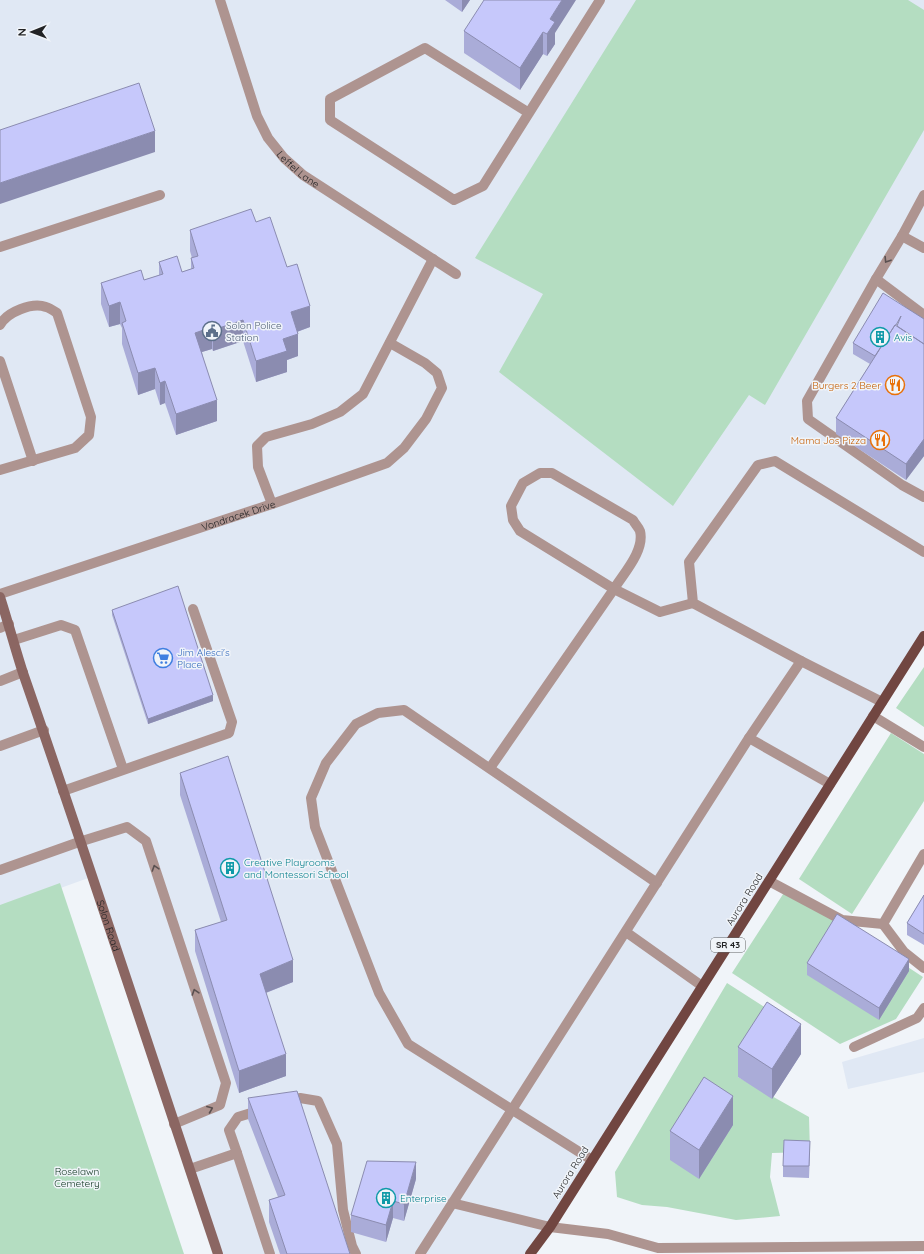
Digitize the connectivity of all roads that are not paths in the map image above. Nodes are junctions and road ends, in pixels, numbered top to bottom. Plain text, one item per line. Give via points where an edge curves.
1 (220, 0) edge
2 (600, 0) edge
3 (529, 113) junction
4 (160, 195) dead end
5 (924, 195) edge
6 (902, 236) junction
7 (0, 247) edge
8 (924, 248) edge
9 (434, 260) junction
10 (456, 274) dead end
11 (876, 279) junction
12 (924, 315) edge
13 (0, 325) edge
14 (390, 343) junction
15 (0, 361) edge
16 (33, 461) junction
17 (0, 470) edge
18 (924, 497) edge
19 (272, 504) junction
20 (924, 552) edge
21 (614, 589) junction
22 (0, 595) edge
23 (693, 602) junction
24 (193, 609) dead end
25 (4, 626) edge
26 (924, 636) edge
27 (14, 640) junction
28 (801, 661) junction
29 (23, 672) junction
30 (0, 681) edge
31 (882, 702) junction
32 (873, 716) junction
33 (44, 730) junction
34 (749, 738) junction
35 (0, 746) edge
36 (924, 747) edge
37 (490, 768) junction
38 (124, 770) junction
39 (830, 784) junction
40 (63, 791) junction
41 (80, 842) junction
42 (924, 854) edge
43 (0, 870) edge
44 (769, 881) junction
45 (657, 883) junction
46 (883, 924) junction
47 (626, 932) junction
48 (924, 968) edge
49 (702, 986) junction
50 (924, 1008) edge
51 (854, 1047) dead end
52 (512, 1111) junction
53 (174, 1124) junction
54 (237, 1153) junction
55 (592, 1160) junction
56 (190, 1169) junction
57 (452, 1203) junction
58 (550, 1227) junction
59 (924, 1246) edge
60 (658, 1251) edge
61 (218, 1254) edge
62 (270, 1254) edge
63 (356, 1254) edge
64 (420, 1254) edge
65 (530, 1254) edge

1 - 9 street, Leffel Lane via 257,116 268,138 284,158 302,175
2 - 3 street
3 - 3 street via 483,186 454,200 330,120 330,100 425,48
4 - 7 street
5 - 6 street
6 - 8 street
6 -> 11 street
9 - 10 street, Leffel Lane
9 - 14 street
11 - 12 street
11 - 18 street via 807,401 808,419 902,485
13 - 16 street via 3,320 26,307 46,306 57,313 91,417 89,435 75,448
14 - 19 street via 363,394 340,412 312,424 266,437 257,446 258,467
14 - 19 street, Vondracek Drive via 438,373 442,388 426,419 409,442 387,463
15 - 16 street
16 - 17 street
19 - 22 street, Vondracek Drive
20 - 23 street via 775,460 758,465 689,562
21 - 21 street via 636,554 639,544 640,531 633,520 552,473 540,473 523,483 511,506 513,520 520,531
21 - 23 street via 660,612
21 - 37 street
22 - 25 street, Solon Road
23 - 28 street
24 - 38 street via 232,722 229,733
25 - 27 street, Solon Road
26 - 31 main road, Aurora Road / SR 43
27 - 29 street, Solon Road
27 - 38 street via 61,625 75,630
28 - 31 street
28 - 34 street
29 - 30 street
29 - 33 street, Solon Road
31 - 32 main road, Aurora Road / SR 43
32 - 36 street
32 - 39 main road, Aurora Road / SR 43
33 - 35 street
33 - 40 street, Solon Road
34 - 39 street
34 - 45 street
37 - 45 street
37 - 52 street via 404,710 378,713 356,724 326,763 311,798 315,828 379,993 408,1044
38 - 40 street
39 - 44 main road, Aurora Road / SR 43
40 - 41 street, Solon Road
41 - 43 street
41 - 53 street, Solon Road
53 -> 41 street via 220,1106 226,1083 146,842 127,827
42 - 46 street
44 - 46 street via 842,920
44 - 49 main road, Aurora Road / SR 43
45 - 47 street
46 - 48 street via 904,952
47 - 49 street
47 - 52 street
49 - 55 main road, Aurora Road / SR 43
50 - 51 street via 917,1018
52 - 55 street
52 - 57 street
53 - 56 street, Solon Road
54 - 56 street
54 - 62 street
54 - 63 street via 229,1130 238,1117 300,1098 318,1101 337,1144 343,1210
55 - 58 main road, Aurora Road / SR 43
56 - 61 street, Solon Road
57 - 58 street
57 - 64 street
58 - 60 street via 608,1234
58 - 65 main road, Aurora Road / SR 43
59 - 60 street

